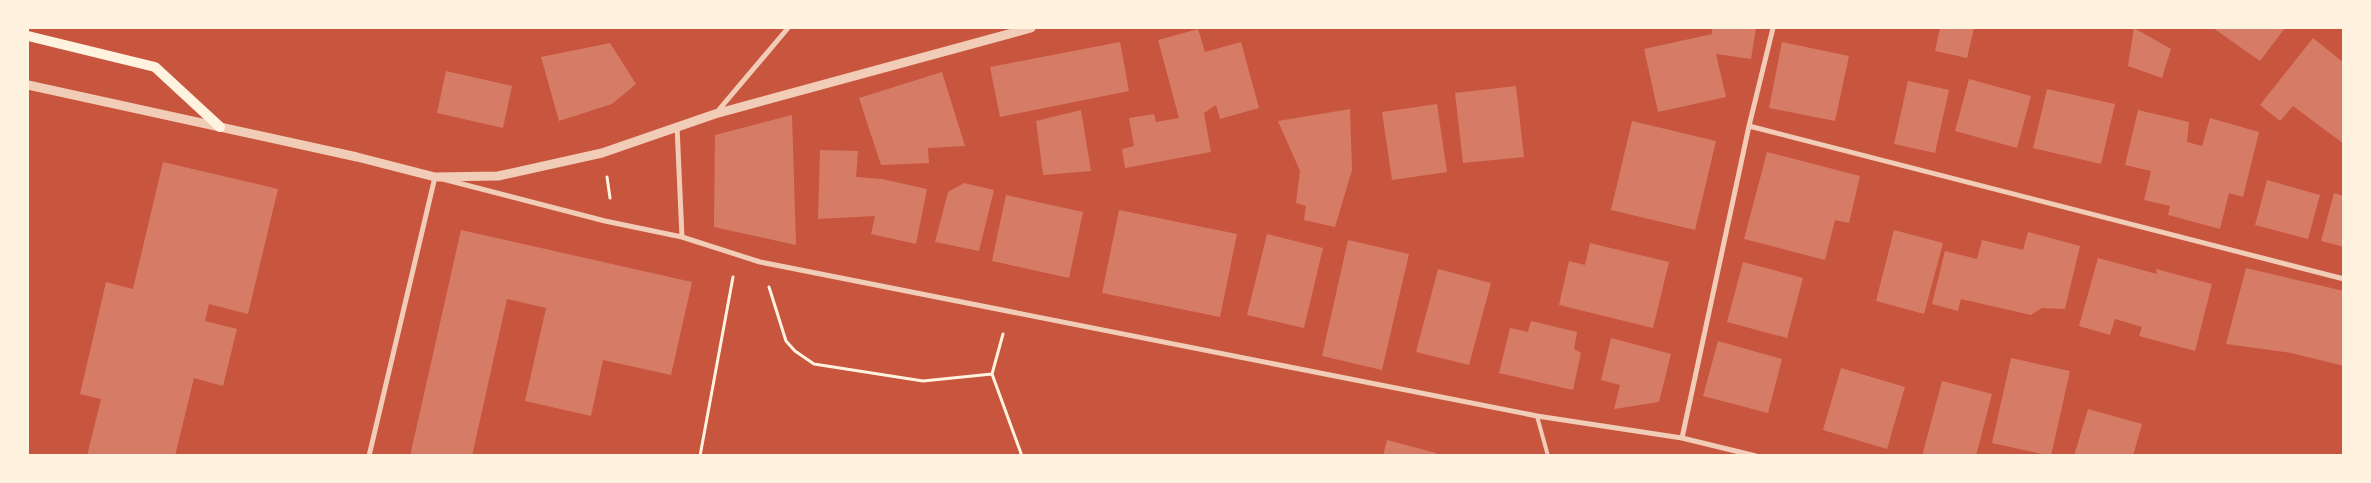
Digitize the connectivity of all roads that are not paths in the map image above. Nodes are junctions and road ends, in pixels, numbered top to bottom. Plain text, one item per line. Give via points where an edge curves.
1 (788, 28) edge
2 (1031, 28) edge
3 (1772, 28) edge
4 (28, 36) edge
5 (28, 85) edge
6 (715, 114) junction
7 (677, 126) junction
8 (1749, 126) junction
9 (220, 127) junction
10 (435, 177) junction
11 (682, 237) junction
12 (2344, 279) edge
13 (1537, 416) junction
14 (1682, 438) junction
15 (369, 456) edge
16 (1548, 456) edge
17 (1756, 456) edge

1 - 6 street
2 - 6 street
3 - 8 street
4 - 9 main road via 155,67
5 - 9 street
6 - 7 street
7 - 10 street via 602,153 498,176
7 - 11 street
8 - 12 street
8 - 14 street
9 - 10 street
10 - 11 street via 604,221
10 - 15 street
11 - 13 street via 760,262
13 - 14 street
13 - 16 lane
14 - 17 street

